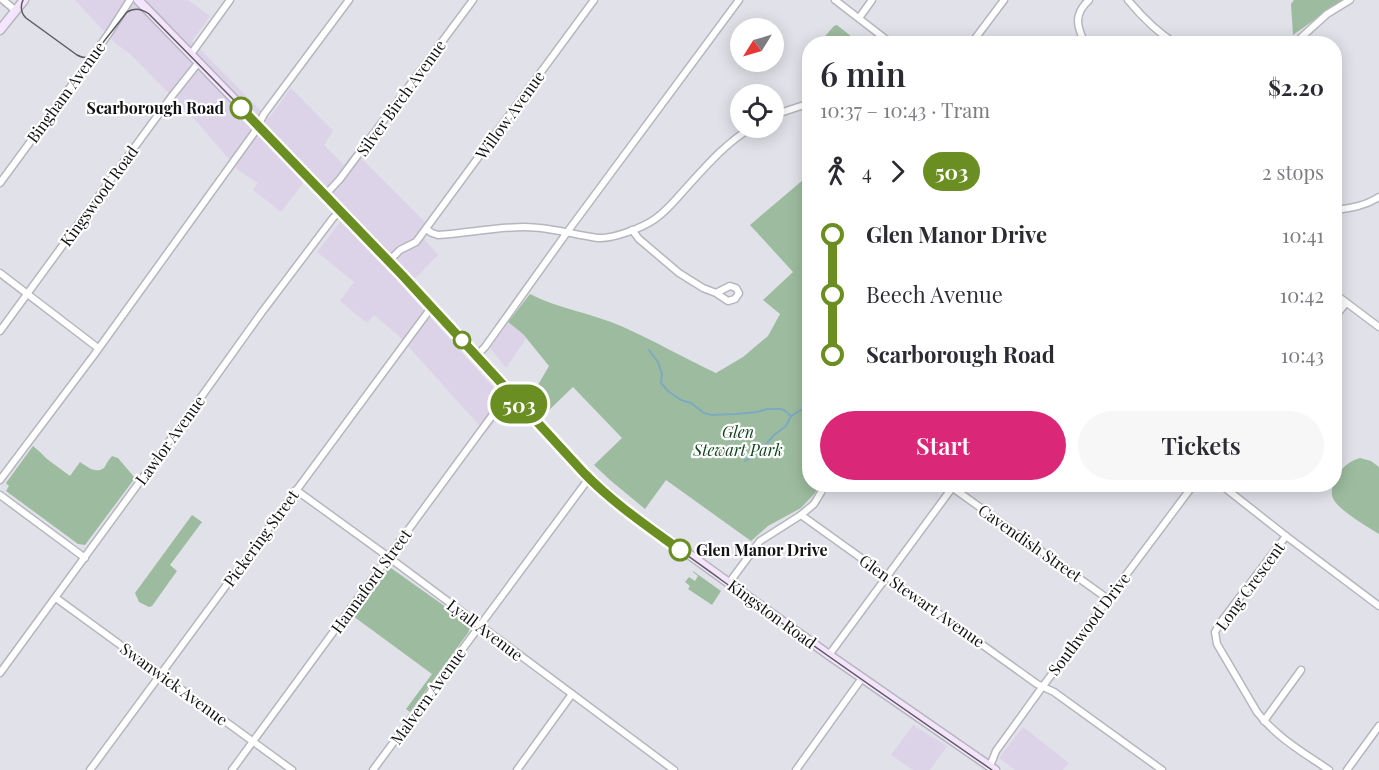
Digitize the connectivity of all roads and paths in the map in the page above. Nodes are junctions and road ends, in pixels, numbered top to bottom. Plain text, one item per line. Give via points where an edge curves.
1 (3, 0) edge
2 (24, 0) edge
3 (130, 0) edge
4 (138, 0) edge
5 (230, 0) edge
6 (349, 0) edge
7 (473, 0) edge
8 (594, 0) edge
9 (739, 0) edge
10 (835, 0) edge
11 (872, 0) edge
12 (1004, 0) edge
13 (1089, 0) edge
14 (1128, 0) edge
15 (1350, 0) edge
16 (16, 10) junction
17 (859, 18) junction
18 (0, 30) edge
19 (882, 36) edge
20 (977, 36) edge
21 (1082, 36) edge
22 (1165, 36) edge
23 (1303, 36) edge
24 (191, 54) junction
25 (199, 62) junction
26 (802, 105) edge
27 (784, 111) edge
28 (258, 123) junction
29 (736, 138) edge
30 (0, 183) edge
31 (327, 193) junction
32 (1379, 197) edge
33 (342, 209) junction
34 (1342, 209) edge
35 (426, 229) junction
36 (632, 230) junction
37 (568, 231) junction
38 (390, 260) junction
39 (0, 273) edge
40 (716, 293) dead end
41 (28, 294) junction
42 (1342, 300) edge
43 (1346, 303) junction
44 (433, 307) junction
45 (1342, 308) edge
46 (1379, 327) edge
47 (0, 331) edge
48 (98, 348) junction
49 (477, 355) junction
50 (512, 392) junction
51 (590, 478) junction
52 (0, 480) edge
53 (296, 490) junction
54 (821, 492) edge
55 (950, 492) edge
56 (962, 492) edge
57 (1188, 492) edge
58 (1230, 492) edge
59 (0, 495) edge
60 (801, 515) junction
61 (1286, 536) junction
62 (388, 557) junction
63 (85, 558) junction
64 (887, 577) junction
65 (729, 583) junction
66 (56, 598) junction
67 (1108, 599) junction
68 (1379, 606) edge
69 (480, 626) junction
70 (829, 655) junction
71 (1301, 670) dead end
72 (0, 673) edge
73 (161, 675) junction
74 (862, 678) junction
75 (1043, 686) junction
76 (572, 694) junction
77 (1264, 721) junction
78 (1379, 726) edge
79 (253, 742) junction
80 (991, 769) edge
81 (90, 770) edge
82 (232, 770) edge
83 (292, 770) edge
84 (374, 770) edge
85 (517, 770) edge
86 (673, 770) edge
87 (796, 770) edge
88 (1162, 770) edge
89 (1329, 770) edge
90 (1347, 770) edge

1 - 16 street
2 - 16 main road
3 - 30 street, Bingham Avenue
4 - 24 main road, Kingston Road
5 - 24 street
6 - 28 street
7 - 31 street, Silver Birch Avenue
8 - 35 street, Willow Avenue
9 - 37 street
10 - 17 street
11 - 17 street
12 - 20 street
13 - 21 street via 1078,19
14 - 22 street
15 - 23 street
16 - 18 main road
17 - 19 street
24 - 25 main road, Kingston Road
25 - 28 main road, Kingston Road
25 - 41 street, Kingswood Road
26 - 27 street
28 - 31 main road, Kingston Road
28 - 48 street
29 - 36 street via 664,212
31 - 33 main road, Kingston Road
32 - 34 street
33 - 38 main road, Kingston Road
33 - 63 street, Lawlor Avenue
35 - 37 street via 438,235 499,227
35 - 38 street, Willow Avenue via 416,242
36 - 37 street via 601,238
36 - 40 street via 679,273
37 - 49 street
38 - 44 main road, Kingston Road
39 - 41 street
41 - 47 street, Kingswood Road
41 - 48 street
42 - 43 street
43 - 45 street
43 - 46 street
44 - 49 main road, Kingston Road
44 - 53 street, Pickering Street
48 - 52 street
49 - 50 main road, Kingston Road
50 - 51 main road, Kingston Road
50 - 62 street, Hannaford Street
51 - 65 main road, Kingston Road via 626,509
51 - 69 street, Malvern Avenue
53 - 62 street, Lyall Avenue
53 - 73 street, Pickering Street
54 - 60 street
55 - 64 street
56 - 67 street, Cavendish Street
57 - 67 street, Southwood Drive
58 - 61 street
59 - 63 street
60 - 64 street, Glen Stewart Avenue
60 - 65 street via 760,541
61 - 68 street
61 - 77 street, Long Crescent via 1215,632 1216,644
62 - 69 street, Lyall Avenue
62 - 79 street, Hannaford Street
63 - 66 street, Lawlor Avenue
64 - 70 street
64 - 75 street, Glen Stewart Avenue
65 - 70 main road, Kingston Road
66 - 72 street, Lawlor Avenue
66 - 73 street, Swanwick Avenue
67 - 75 street, Southwood Drive
69 - 76 street, Lyall Avenue
69 - 84 street, Malvern Avenue
70 - 74 main road, Kingston Road
71 - 77 street
73 - 79 street, Swanwick Avenue
73 - 81 street, Pickering Street
74 - 80 main road, Kingston Road
74 - 87 street
75 - 80 street, Southwood Drive via 996,751
75 - 88 street, Glen Stewart Avenue
76 - 85 street
76 - 86 street, Lyall Avenue
77 - 89 street, Long Crescent
78 - 90 street
79 - 82 street, Hannaford Street
79 - 83 street, Swanwick Avenue

